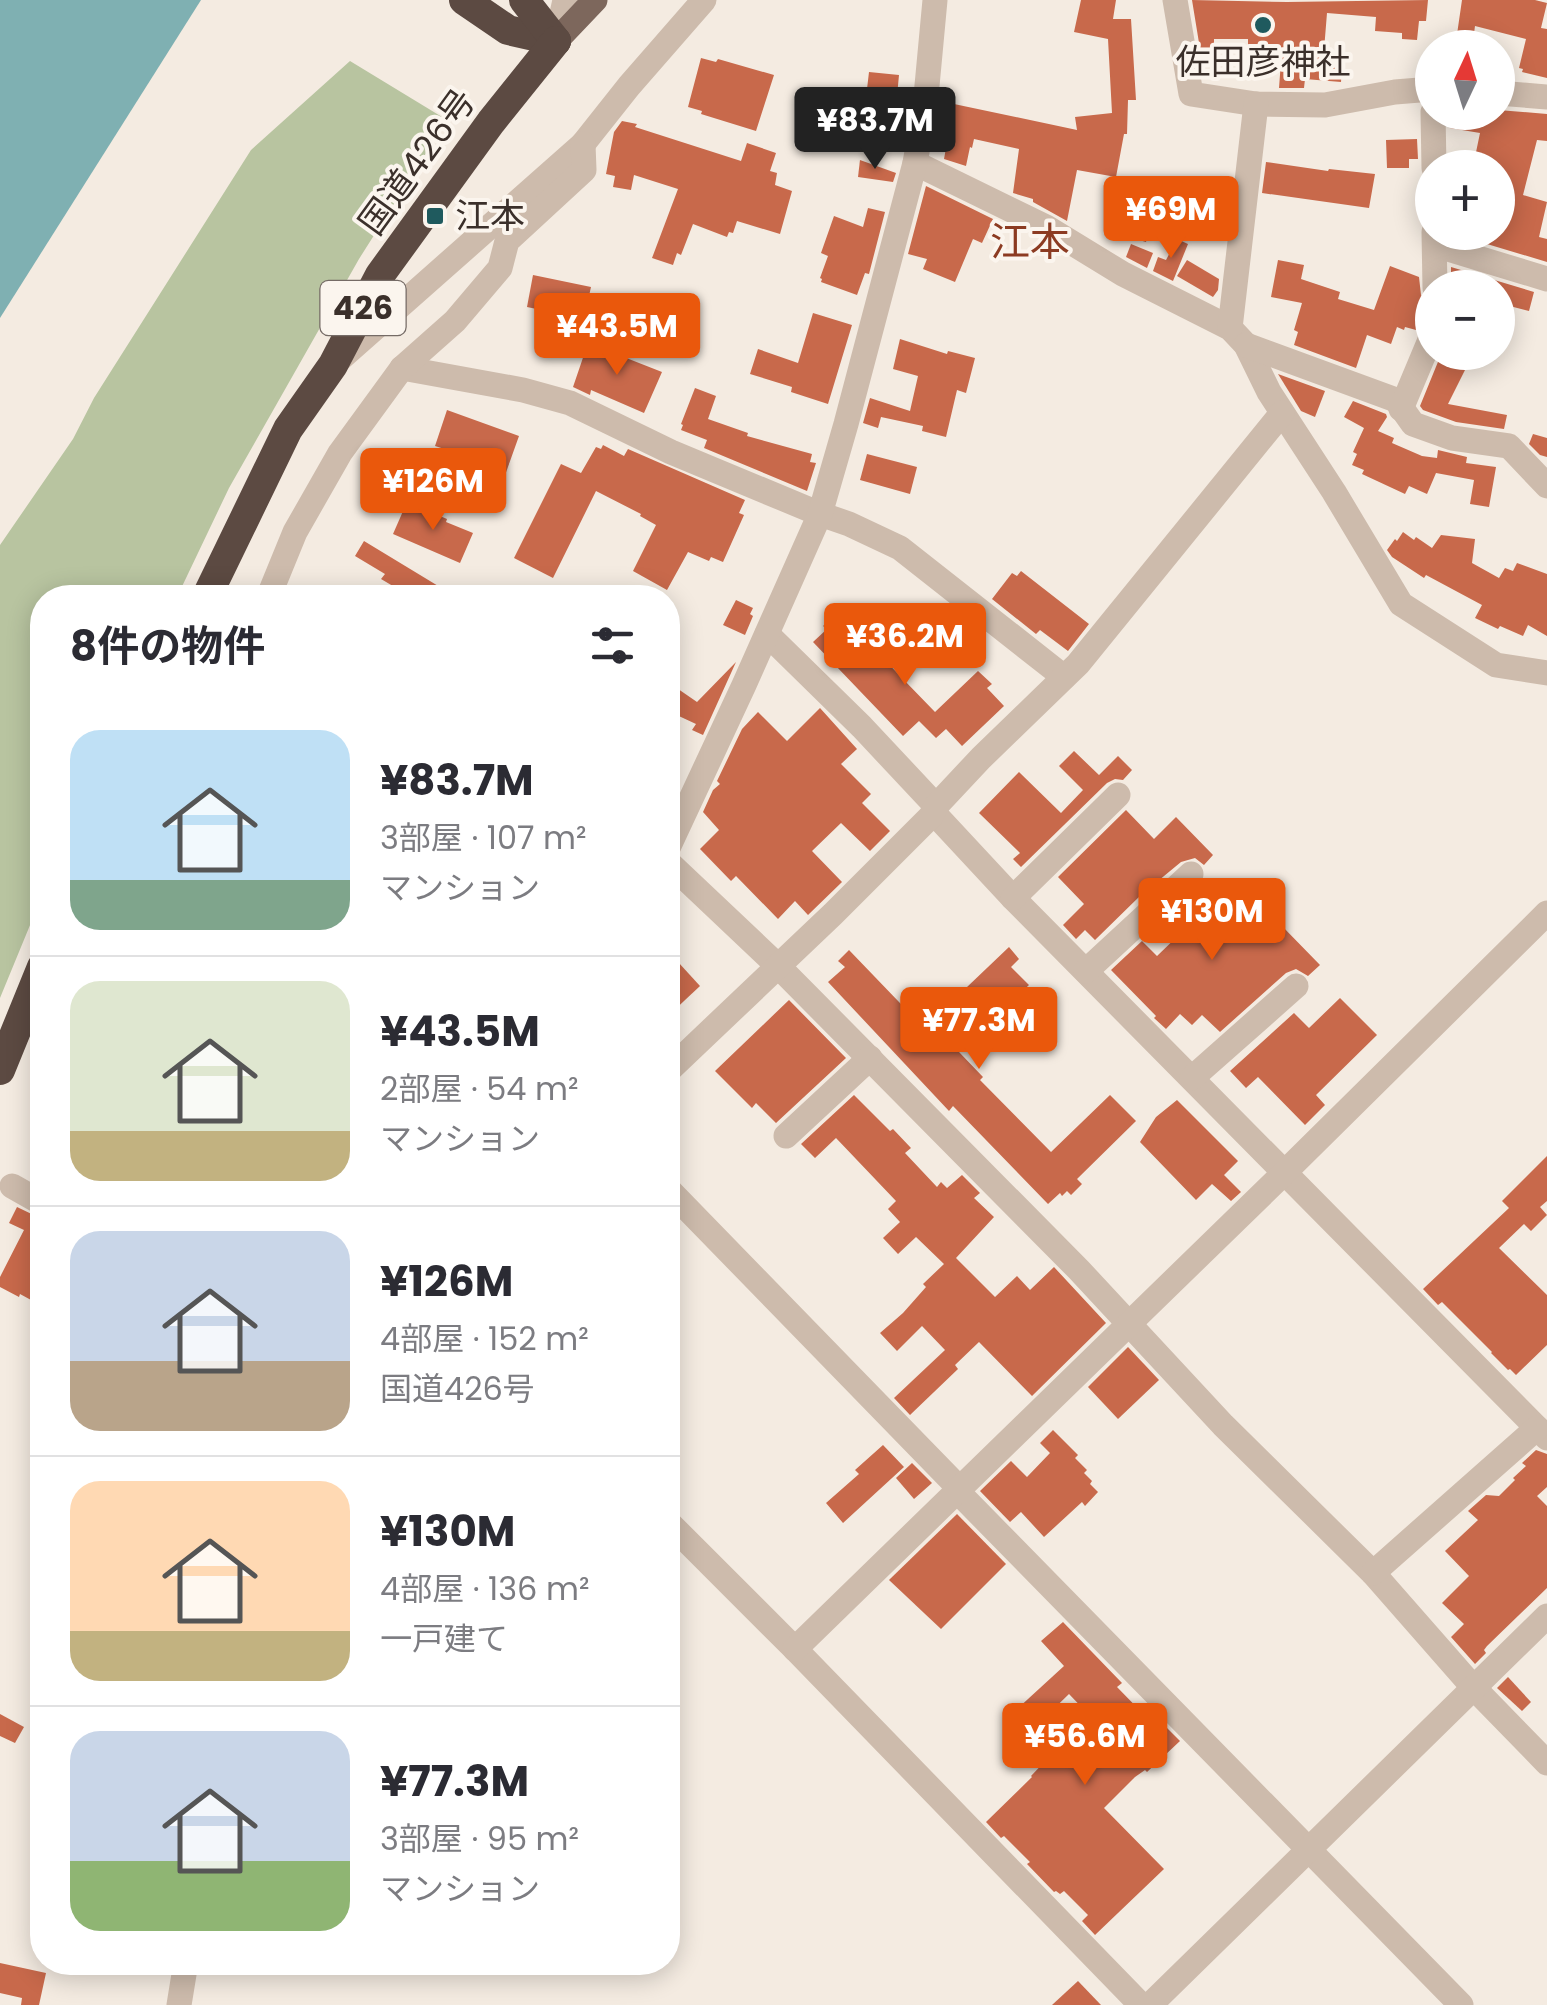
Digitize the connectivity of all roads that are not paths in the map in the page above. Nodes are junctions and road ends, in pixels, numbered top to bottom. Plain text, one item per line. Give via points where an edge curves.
1 (464, 0) edge
2 (566, 0) edge
3 (595, 0) edge
4 (704, 0) edge
5 (935, 0) edge
6 (1175, 0) edge
7 (526, 1) edge
8 (556, 41) junction
9 (1415, 90) edge
10 (1515, 94) edge
11 (1547, 97) edge
12 (1256, 104) junction
13 (583, 144) junction
14 (915, 163) junction
15 (1465, 250) edge
16 (1547, 279) edge
17 (1238, 337) junction
18 (333, 365) junction
19 (402, 368) junction
20 (1418, 370) edge
21 (1401, 410) junction
22 (1282, 413) junction
23 (1547, 486) edge
24 (820, 514) junction
25 (212, 585) edge
26 (273, 585) edge
27 (767, 634) junction
28 (1547, 673) edge
29 (1064, 677) junction
30 (1118, 794) dead end
31 (935, 809) junction
32 (680, 822) edge
33 (680, 873) edge
34 (1191, 874) dead end
35 (1014, 898) junction
36 (1547, 913) edge
37 (778, 966) junction
38 (1086, 971) junction
39 (1296, 986) dead end
40 (30, 996) edge
41 (870, 1058) junction
42 (680, 1060) edge
43 (0, 1070) edge
44 (1192, 1078) junction
45 (786, 1136) dead end
46 (1284, 1173) junction
47 (12, 1186) dead end
48 (30, 1196) edge
49 (680, 1201) edge
50 (1130, 1324) junction
51 (1542, 1432) edge
52 (959, 1490) junction
53 (680, 1534) edge
54 (1373, 1574) junction
55 (1547, 1616) edge
56 (795, 1648) junction
57 (1473, 1687) junction
58 (1547, 1762) edge
59 (1310, 1850) junction
60 (184, 1975) edge
61 (179, 2005) edge
62 (1141, 2005) edge
63 (1150, 2005) edge
64 (1461, 2005) edge

1 - 8 highway via 508,30
2 - 8 street
3 - 8 main road
4 - 13 street
5 - 14 street
6 - 12 street via 1191,94
7 - 8 highway
8 - 18 highway, 国道426号 / 426 via 380,276
9 - 12 street via 1326,105
10 - 11 street
12 - 17 street
13 - 18 street
13 - 19 street via 584,170 507,242 500,268
14 - 17 street via 1046,227
14 - 24 street
15 - 16 street
17 - 21 street via 1396,400
17 - 22 street
18 - 25 highway, 国道426号 / 426 via 288,429
19 - 24 street via 570,402
19 - 26 street via 340,454
20 - 21 street
21 - 23 street via 1413,424 1452,438 1510,446
22 - 28 street via 1401,604 1496,665
22 - 29 street
24 - 27 street
24 - 29 street via 900,548
27 - 31 street
27 - 32 street
29 - 31 street
30 - 35 street
31 - 35 street
31 - 37 street
33 - 37 street
34 - 38 street
35 - 38 street
36 - 46 street
37 - 41 street
37 - 42 street
38 - 44 street
39 - 44 street
40 - 43 highway
41 - 45 street
41 - 50 street
44 - 46 street
46 - 50 street
46 - 51 street
47 - 48 street
49 - 52 street
50 - 52 street
50 - 54 street
51 - 54 street
52 - 56 street
52 - 59 street
53 - 56 street
54 - 57 street
55 - 57 street
56 - 62 street
57 - 58 street
57 - 59 street
59 - 63 street
59 - 64 street
60 - 61 street

